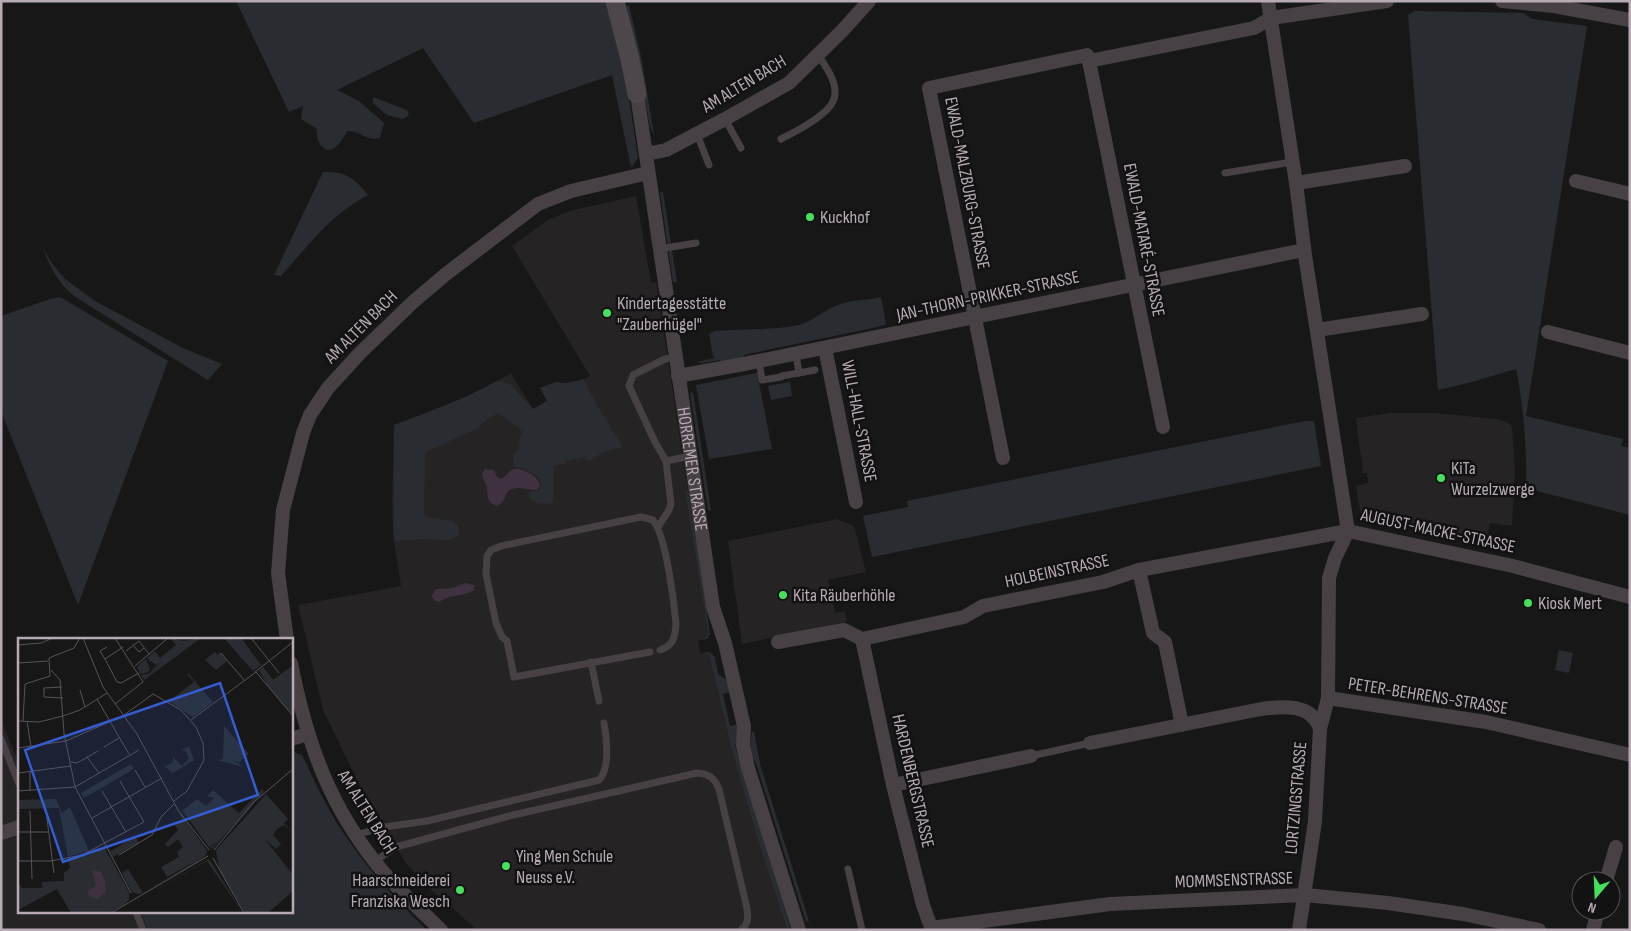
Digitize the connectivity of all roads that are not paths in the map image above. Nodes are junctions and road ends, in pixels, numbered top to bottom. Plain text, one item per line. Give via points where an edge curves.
1 (615, 1) edge
2 (869, 1) edge
3 (1268, 1) edge
4 (1387, 1) edge
5 (1502, 1) edge
6 (1271, 18) junction
7 (1630, 20) edge
8 (818, 55) junction
9 (1089, 61) junction
10 (637, 94) joint
11 (725, 119) junction
12 (697, 134) junction
13 (781, 139) dead end
14 (741, 148) dead end
15 (646, 154) junction
16 (1292, 162) junction
17 (709, 165) dead end
18 (1405, 166) dead end
19 (648, 173) junction
20 (1224, 173) dead end
21 (1576, 181) dead end
22 (1296, 183) junction
23 (1630, 194) edge
24 (696, 244) dead end
25 (659, 249) junction
26 (1304, 250) junction
27 (1134, 285) junction
28 (1422, 314) dead end
29 (975, 317) junction
30 (1317, 330) junction
31 (1548, 332) dead end
32 (825, 348) junction
33 (1630, 353) edge
34 (796, 354) junction
35 (676, 357) junction
36 (759, 361) junction
37 (815, 370) dead end
38 (799, 373) junction
39 (678, 376) junction
40 (1163, 427) dead end
41 (691, 456) junction
42 (1003, 458) dead end
43 (666, 461) junction
44 (856, 502) dead end
45 (658, 528) junction
46 (1348, 531) junction
47 (1139, 570) junction
48 (1630, 597) edge
49 (287, 638) edge
50 (862, 638) junction
51 (778, 642) dead end
52 (660, 650) dead end
53 (650, 652) dead end
54 (591, 662) junction
55 (292, 667) edge
56 (1328, 698) junction
57 (599, 701) dead end
58 (604, 723) dead end
59 (1182, 725) junction
60 (1320, 729) junction
61 (308, 734) junction
62 (1, 739) edge
63 (292, 739) edge
64 (1090, 743) joint
65 (1630, 755) edge
66 (1031, 756) joint
67 (18, 782) edge
68 (894, 785) junction
69 (18, 827) edge
70 (1, 833) edge
71 (356, 835) junction
72 (1616, 847) dead end
73 (375, 861) junction
74 (848, 869) dead end
75 (1609, 871) edge
76 (1305, 895) junction
77 (137, 914) edge
78 (931, 929) edge
79 (143, 930) edge
80 (441, 930) edge
81 (741, 930) edge
82 (798, 930) edge
83 (862, 930) edge
84 (1298, 930) edge
85 (1538, 930) edge

1 - 10 main road, HORREMER STRASSE
2 - 8 street, AM ALTEN BACH
3 - 6 street, AUGUST-MACKE-STRASSE
4 - 6 street, EWALD-MALZBURG-STRASSE
5 - 7 street via 1554,6
6 - 9 street, EWALD-MALZBURG-STRASSE via 1254,28
6 - 16 street, AUGUST-MACKE-STRASSE
8 - 11 street, AM ALTEN BACH via 789,83
8 - 13 lane via 829,71 834,99 826,111
9 - 27 street, EWALD-MATARÉ-STRASSE
9 - 29 street, EWALD-MALZBURG-STRASSE via 1087,55 928,88
10 - 15 street, HORREMER STRASSE
11 - 12 street, AM ALTEN BACH
11 - 14 lane
12 - 15 street, AM ALTEN BACH via 666,150
12 - 17 lane
15 - 19 street, HORREMER STRASSE
16 - 20 lane
16 - 22 street, AUGUST-MACKE-STRASSE
18 - 22 street
19 - 25 street, HORREMER STRASSE
19 - 49 street, AM ALTEN BACH via 571,191 530,209 413,302 360,352 328,388 314,408 303,433 282,510 278,573
21 - 23 street
22 - 26 street, AUGUST-MACKE-STRASSE
24 - 25 lane
25 - 35 street, HORREMER STRASSE
26 - 27 street, JAN-THORN-PRIKKER-STRASSE
26 - 30 street, AUGUST-MACKE-STRASSE
27 - 29 street, JAN-THORN-PRIKKER-STRASSE
27 - 40 street, EWALD-MATARÉ-STRASSE
28 - 30 street
29 - 32 street, JAN-THORN-PRIKKER-STRASSE
29 - 42 street, EWALD-MALZBURG-STRASSE
30 - 46 street, AUGUST-MACKE-STRASSE
31 - 33 street
32 - 34 street, JAN-THORN-PRIKKER-STRASSE
32 - 44 street, WILL-HALL-STRASSE
34 - 36 street, JAN-THORN-PRIKKER-STRASSE
34 - 38 lane
35 - 39 street, HORREMER STRASSE
35 - 43 lane via 633,375 629,386
36 - 38 lane via 762,380
36 - 39 street, JAN-THORN-PRIKKER-STRASSE
37 - 38 lane
39 - 41 street, HORREMER STRASSE
41 - 43 lane
41 - 82 street, HORREMER STRASSE via 713,607 725,643 744,726 743,746
43 - 45 lane via 671,506
45 - 52 lane via 676,624 672,644
45 - 54 lane via 653,520 641,518 501,546 491,550 488,556 486,574 496,624 507,641 514,677
46 - 47 street, HOLBEINSTRASSE
46 - 48 street, AUGUST-MACKE-STRASSE via 1513,566
46 - 56 street, PETER-BEHRENS-STRASSE via 1329,578
47 - 50 street, HOLBEINSTRASSE via 1103,582 983,606 964,617
47 - 59 street via 1152,633 1166,642
50 - 51 street, HOLBEINSTRASSE via 844,630
50 - 68 street, HARDENBERGSTRASSE
53 - 54 lane
54 - 57 lane
55 - 61 street, AM ALTEN BACH
56 - 60 street, LORTZINGSTRASSE
56 - 65 street, PETER-BEHRENS-STRASSE via 1486,722
58 - 71 lane via 606,768 599,780
59 - 60 street, LORTZINGSTRASSE via 1285,707 1305,711 1318,722
59 - 64 street, LORTZINGSTRASSE
60 - 76 street, LORTZINGSTRASSE via 1317,800
61 - 63 street
61 - 71 street, AM ALTEN BACH via 326,783
62 - 67 lane
64 - 66 lane
66 - 68 street
68 - 78 street, HARDENBERGSTRASSE via 922,905
69 - 70 street
71 - 73 street, AM ALTEN BACH
72 - 75 street
73 - 80 street, AM ALTEN BACH via 396,887
73 - 81 lane via 396,848 510,816 697,773 708,774 719,789 746,904 748,920
74 - 83 lane
76 - 78 street, MOMMSENSTRASSE via 1110,904
76 - 84 street, LORTZINGSTRASSE
76 - 85 street, MOMMSENSTRASSE via 1463,914
77 - 79 lane

